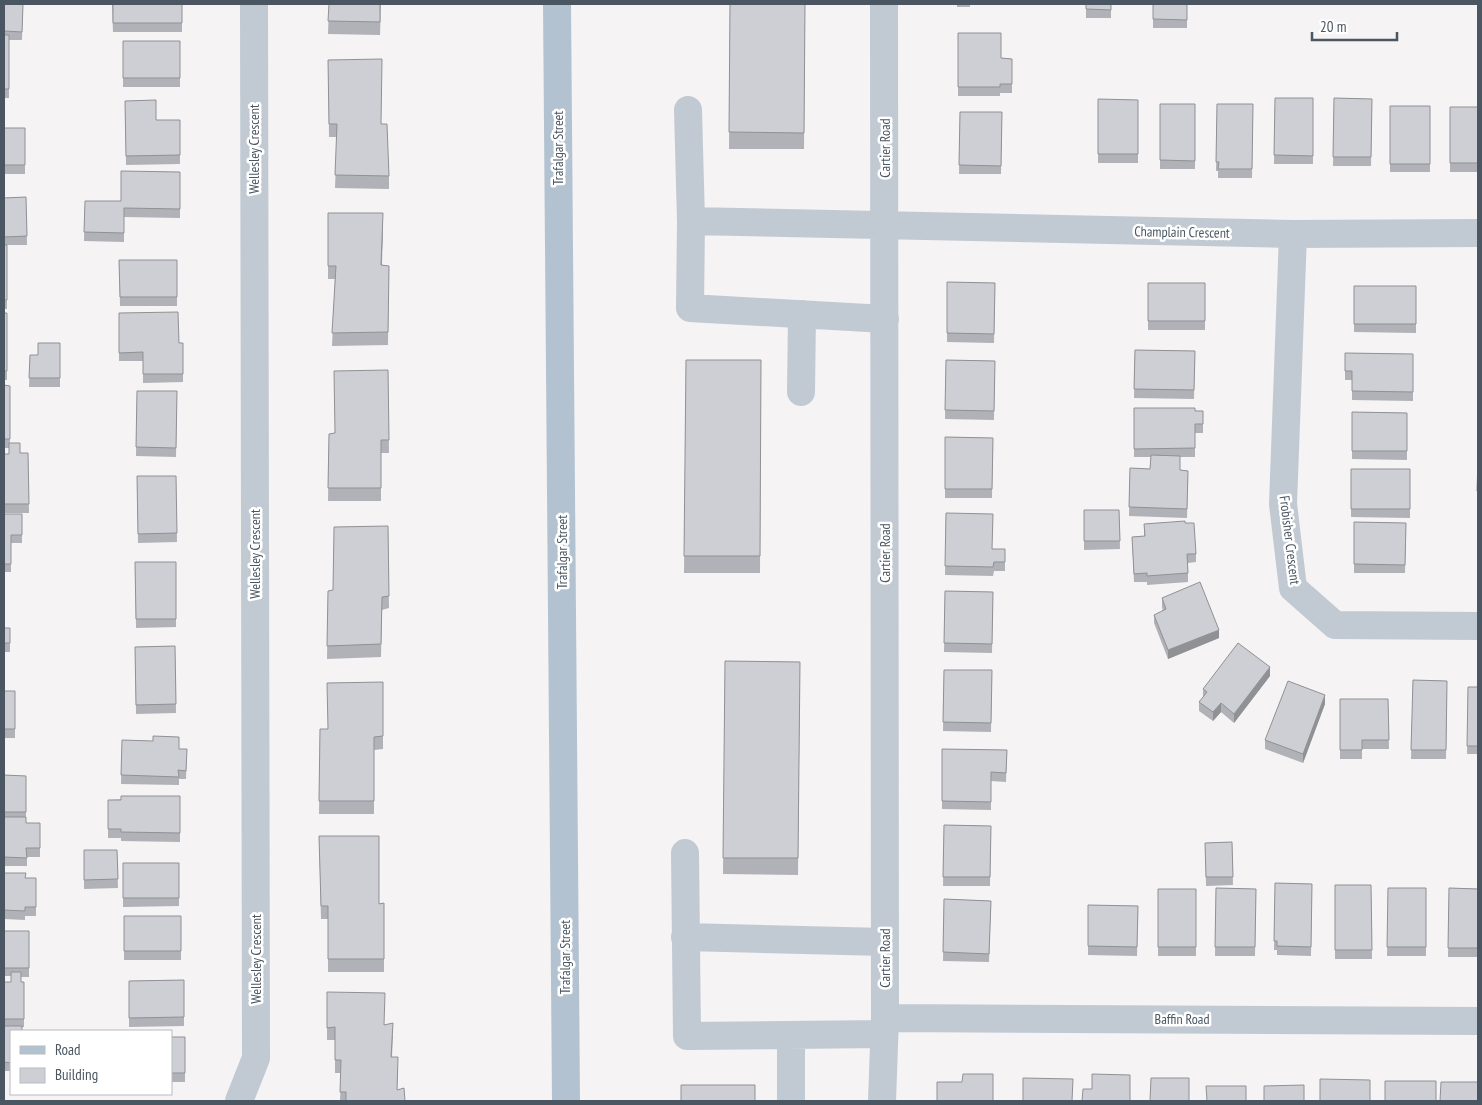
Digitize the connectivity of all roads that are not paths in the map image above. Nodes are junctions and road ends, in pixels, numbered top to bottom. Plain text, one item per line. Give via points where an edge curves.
1 (254, 4) edge
2 (557, 4) edge
3 (884, 4) edge
4 (688, 110) dead end
5 (691, 221) junction
6 (885, 227) junction
7 (1293, 234) junction
8 (1478, 234) edge
9 (802, 314) junction
10 (885, 319) junction
11 (801, 392) dead end
12 (1478, 626) edge
13 (684, 853) dead end
14 (685, 937) junction
15 (885, 942) junction
16 (1478, 1021) edge
17 (885, 1026) junction
18 (791, 1035) junction
19 (239, 1101) edge
20 (566, 1101) edge
21 (791, 1101) edge
22 (882, 1101) edge

1 - 19 street, Wellesley Crescent via 256,1058
2 - 20 main road, Trafalgar Street
3 - 6 street, Cartier Road
4 - 5 street
5 - 6 street, Champlain Crescent
5 - 9 street via 690,308
6 - 7 street, Champlain Crescent
6 - 10 street, Cartier Road
7 - 8 street, Champlain Crescent
7 - 12 street, Frobisher Crescent via 1283,504 1293,588 1335,625
9 - 10 street
9 - 11 street
10 - 15 street, Cartier Road
13 - 14 street
14 - 15 street
14 - 18 street, Baffin Road via 686,1036
15 - 17 street, Cartier Road
16 - 17 street, Baffin Road
17 - 18 street, Baffin Road
17 - 22 street, Cartier Road
18 - 21 street

